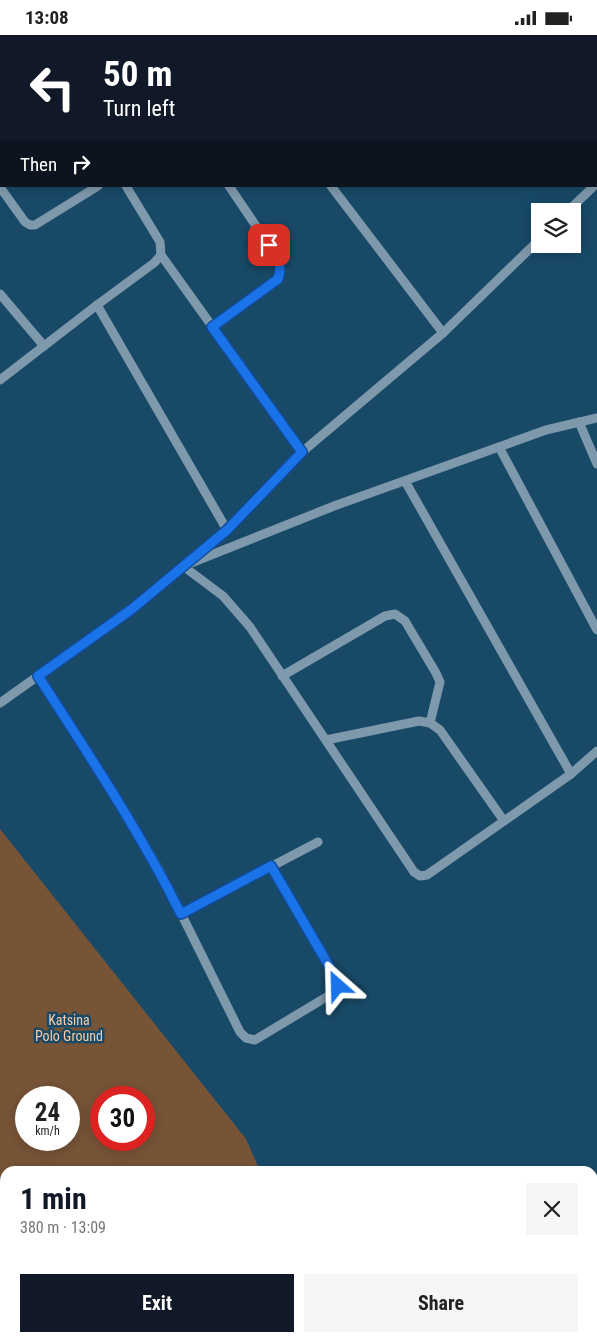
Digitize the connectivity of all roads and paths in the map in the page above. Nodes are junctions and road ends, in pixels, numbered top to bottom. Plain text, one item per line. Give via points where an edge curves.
1 (0, 187) edge
2 (96, 187) edge
3 (127, 187) edge
4 (230, 187) edge
5 (332, 187) edge
6 (594, 187) edge
7 (577, 203) edge
8 (531, 248) edge
9 (161, 255) junction
10 (0, 295) edge
11 (96, 305) junction
12 (212, 327) junction
13 (443, 333) junction
14 (44, 346) junction
15 (0, 380) edge
16 (597, 418) edge
17 (579, 422) junction
18 (499, 447) junction
19 (302, 452) junction
20 (597, 464) edge
21 (405, 481) junction
22 (227, 530) junction
23 (183, 566) junction
24 (597, 630) edge
25 (38, 676) junction
26 (282, 676) junction
27 (0, 703) edge
28 (430, 723) junction
29 (326, 740) junction
30 (597, 751) edge
31 (571, 774) junction
32 (504, 821) junction
33 (318, 842) dead end
34 (271, 866) junction
35 (181, 914) junction

1 - 2 street via 25,222 35,225
3 - 9 street via 160,242
4 - 12 street via 279,260 281,271 278,279
5 - 13 street
6 - 7 street
8 - 13 street
9 - 11 street
9 - 12 street
10 - 14 street
11 - 14 street
11 - 22 street
12 - 19 street
13 - 19 street
14 - 15 street
16 - 17 street
17 - 18 street
17 - 20 street
18 - 21 street
18 - 24 street
19 - 22 street
21 - 23 street
21 - 31 street
22 - 23 street
23 - 25 street via 132,609
23 - 26 street via 223,596 250,627
25 - 27 street
25 - 35 street via 125,811
26 - 28 street via 385,616 395,614 405,621 440,682
26 - 29 street
28 - 29 street via 419,721
28 - 32 street via 440,730
29 - 32 street via 414,872 420,876 427,875
30 - 31 street
31 - 32 street
33 - 34 street
34 - 35 street
34 - 35 street via 338,986 333,993 255,1039 246,1038 240,1032

